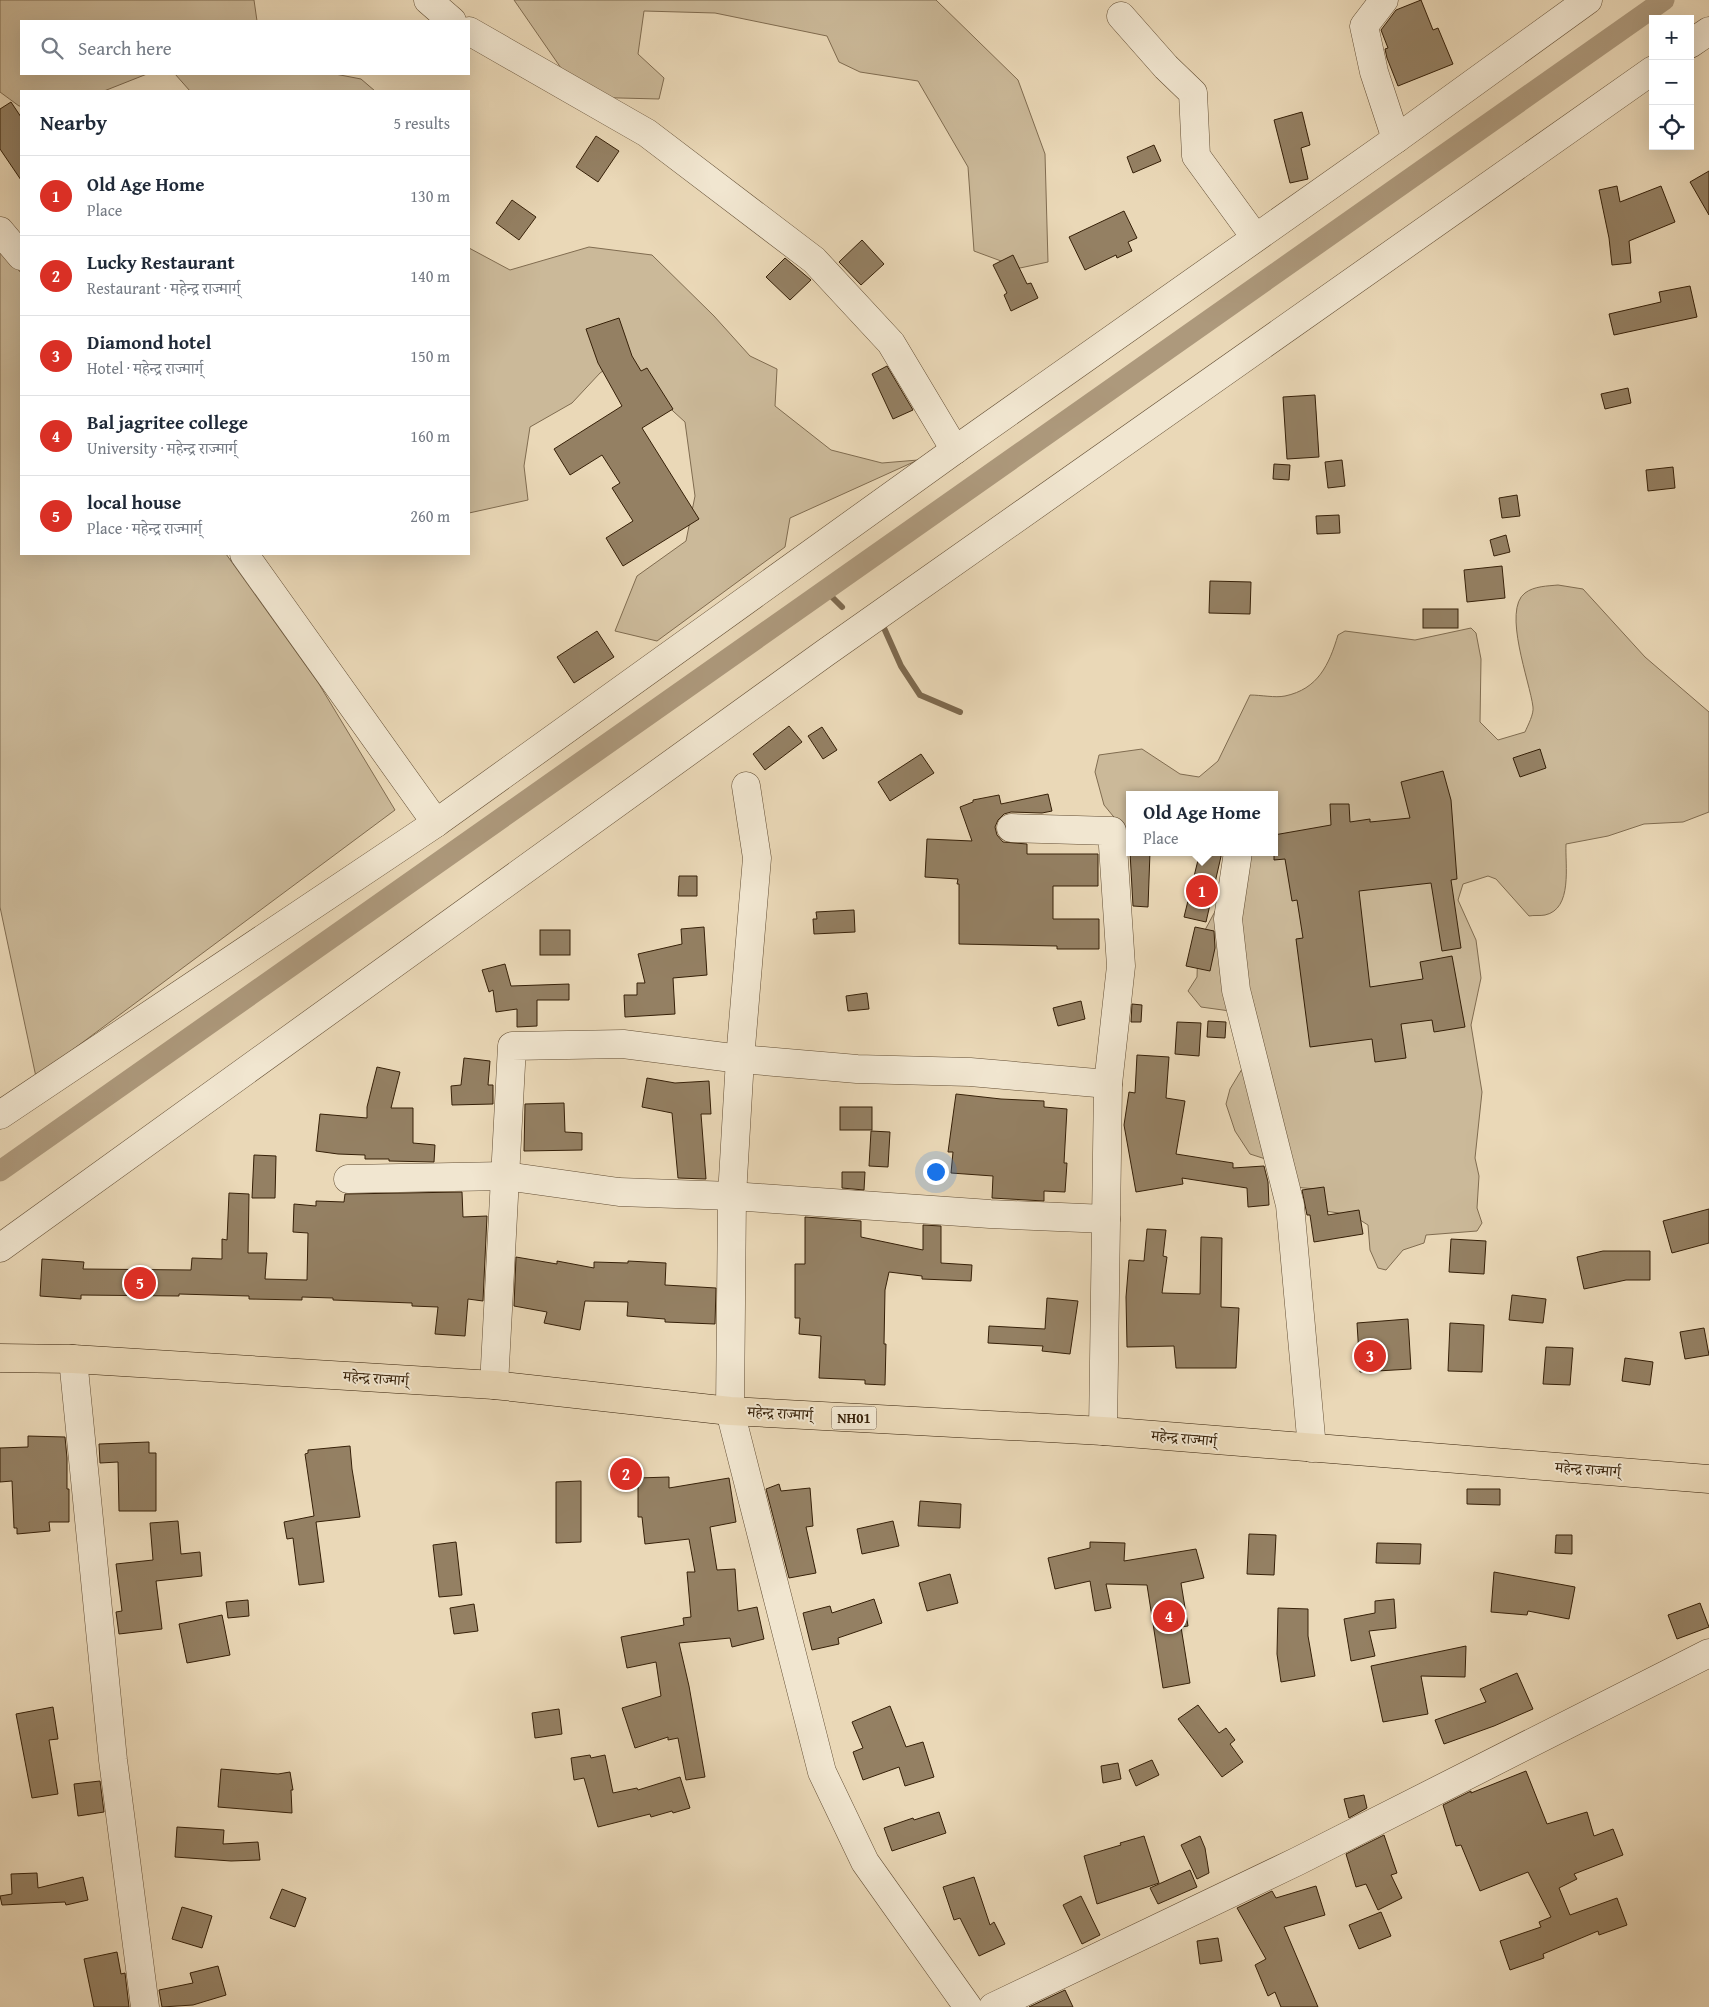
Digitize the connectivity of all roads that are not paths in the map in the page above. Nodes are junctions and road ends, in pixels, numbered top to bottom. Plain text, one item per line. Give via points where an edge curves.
1 (428, 0) edge
2 (1384, 0) edge
3 (1588, 0) edge
4 (1121, 16) dead end
5 (451, 20) edge
6 (1709, 30) edge
7 (470, 32) edge
8 (1694, 41) edge
9 (1649, 73) edge
10 (1396, 139) junction
11 (0, 231) edge
12 (1255, 237) junction
13 (20, 255) edge
14 (955, 450) junction
15 (245, 555) edge
16 (746, 786) dead end
17 (436, 823) junction
18 (1011, 828) dead end
19 (1237, 856) edge
20 (740, 1059) junction
21 (1108, 1084) junction
22 (0, 1115) edge
23 (505, 1176) junction
24 (348, 1179) dead end
25 (732, 1196) junction
26 (1106, 1218) junction
27 (0, 1248) edge
28 (0, 1358) edge
29 (72, 1358) junction
30 (494, 1385) junction
31 (730, 1411) junction
32 (1103, 1432) junction
33 (1312, 1448) junction
34 (1709, 1479) edge
35 (1709, 1653) edge
36 (145, 2007) edge
37 (968, 2007) edge
38 (992, 2007) edge

1 - 5 street
2 - 10 street via 1364,26 1374,72
3 - 10 street
4 - 12 street via 1193,93 1196,156
6 - 8 street
7 - 14 street via 647,133 814,260 891,343
9 - 27 street via 824,653
10 - 12 street
11 - 13 street
12 - 14 street
14 - 17 street
15 - 17 street
16 - 20 street via 757,858
17 - 22 street
18 - 21 street via 1112,831 1121,966
19 - 33 street via 1228,920 1236,990 1290,1205
20 - 21 street via 857,1069 970,1072
20 - 23 street via 623,1044 512,1046
20 - 25 street
21 - 26 street
23 - 24 street
23 - 25 street via 619,1192
23 - 30 street
25 - 26 street via 990,1214
25 - 31 street
26 - 32 street
28 - 29 highway, महेन्द्र राज्मार्ग् / NH01
29 - 30 highway, महेन्द्र राज्मार्ग् / NH01
29 - 36 street via 113,1760
30 - 31 highway, महेन्द्र राज्मार्ग् / NH01
31 - 32 highway, महेन्द्र राज्मार्ग् / NH01
31 - 37 street via 822,1772 865,1862
32 - 33 highway, महेन्द्र राज्मार्ग् / NH01
33 - 34 highway, महेन्द्र राज्मार्ग् / NH01
35 - 38 street via 1298,1861

